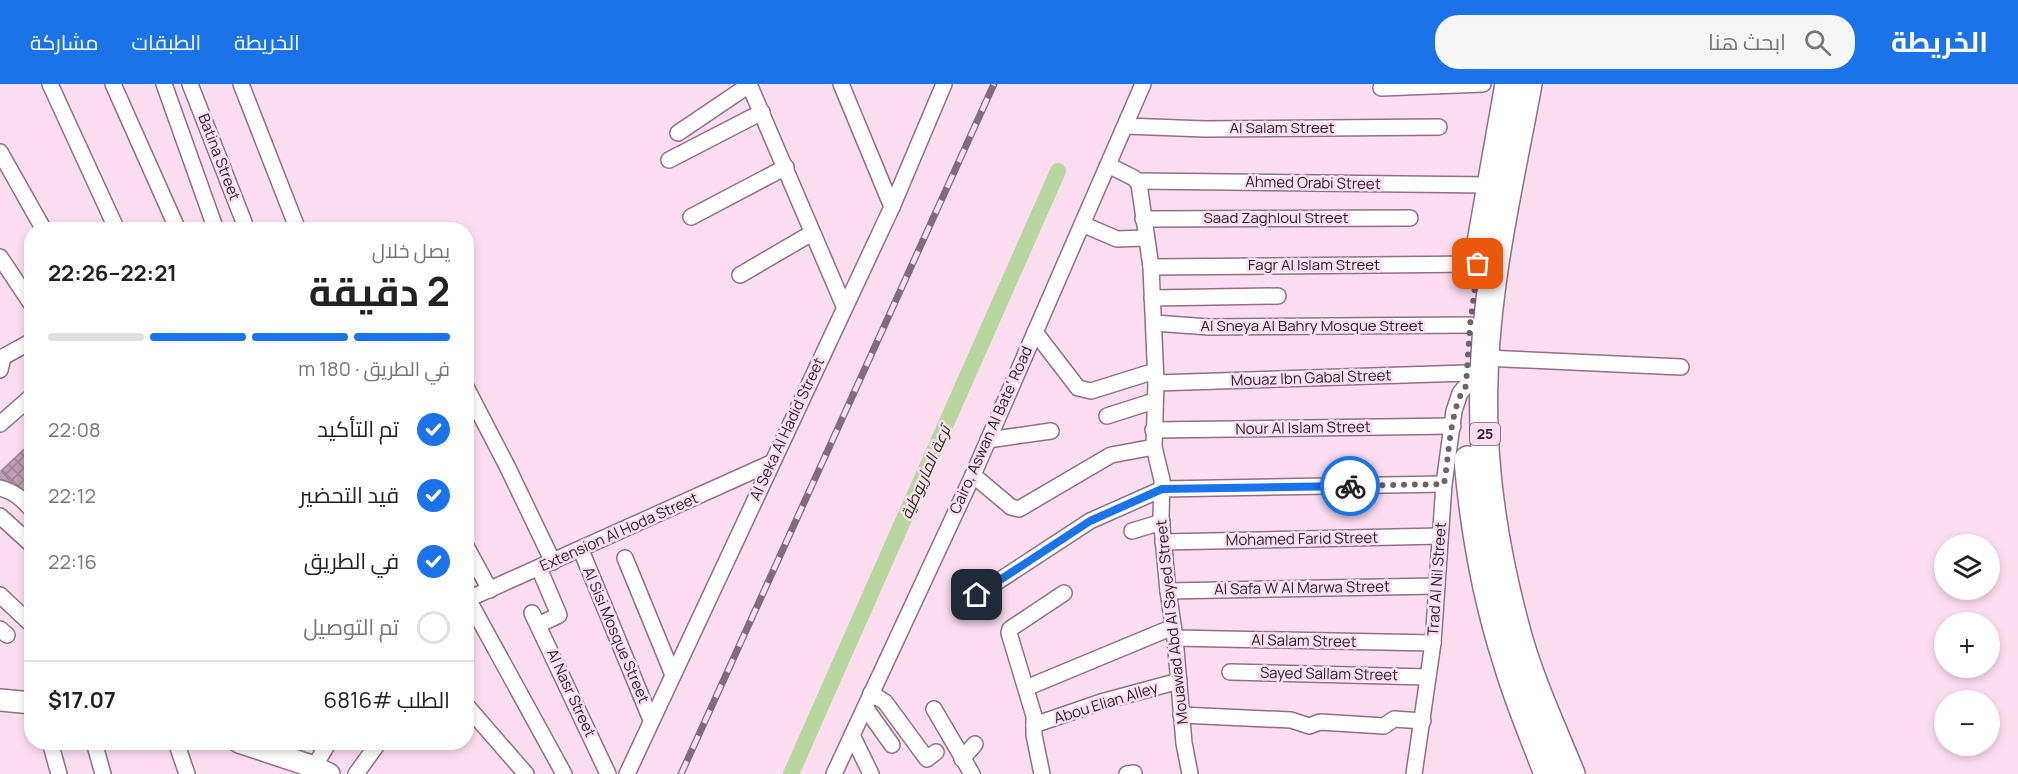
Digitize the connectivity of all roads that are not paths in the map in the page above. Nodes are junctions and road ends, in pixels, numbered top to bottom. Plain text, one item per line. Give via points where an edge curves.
1 (50, 84) edge
2 (113, 84) edge
3 (164, 84) edge
4 (190, 84) edge
5 (241, 84) edge
6 (749, 84) edge
7 (841, 84) edge
8 (944, 84) edge
9 (1143, 84) edge
10 (1483, 84) edge
11 (1509, 84) edge
12 (1528, 84) edge
13 (1381, 88) dead end
14 (762, 112) junction
15 (1125, 126) junction
16 (1439, 127) dead end
17 (678, 133) dead end
18 (0, 152) edge
19 (669, 160) dead end
20 (1108, 165) junction
21 (786, 167) junction
22 (1137, 181) junction
23 (1490, 185) junction
24 (892, 207) junction
25 (691, 217) dead end
26 (1410, 218) dead end
27 (1143, 219) junction
28 (39, 222) edge
29 (113, 222) edge
30 (174, 222) edge
31 (213, 222) edge
32 (244, 222) edge
33 (295, 222) edge
34 (1082, 224) junction
35 (812, 233) junction
36 (1145, 238) junction
37 (0, 257) edge
38 (1478, 264) junction
39 (1151, 267) junction
40 (740, 275) dead end
41 (24, 293) edge
42 (1278, 296) dead end
43 (1152, 298) junction
44 (844, 306) junction
45 (1154, 323) junction
46 (1470, 325) junction
47 (1035, 332) junction
48 (24, 345) edge
49 (1, 360) edge
50 (1681, 367) dead end
51 (1473, 372) junction
52 (1156, 377) junction
53 (1154, 401) junction
54 (474, 402) edge
55 (24, 403) edge
56 (1107, 416) dead end
57 (0, 424) edge
58 (1453, 426) junction
59 (1154, 430) junction
60 (1051, 431) dead end
61 (988, 440) junction
62 (1154, 447) junction
63 (771, 463) junction
64 (973, 475) junction
65 (1444, 484) junction
66 (0, 488) edge
67 (1162, 489) junction
68 (24, 501) edge
69 (0, 516) edge
70 (1162, 522) junction
71 (1132, 531) dead end
72 (1440, 536) junction
73 (24, 538) edge
74 (1163, 542) junction
75 (581, 550) junction
76 (626, 558) dead end
77 (474, 561) edge
78 (546, 565) junction
79 (1437, 586) junction
80 (490, 590) junction
81 (1168, 591) junction
82 (1064, 593) dead end
83 (0, 595) edge
84 (977, 595) dead end
85 (474, 596) edge
86 (474, 612) edge
87 (24, 618) edge
88 (1174, 632) junction
89 (1433, 643) junction
90 (1230, 672) dead end
91 (673, 675) junction
92 (1428, 677) junction
93 (1179, 681) junction
94 (1026, 688) junction
95 (0, 700) edge
96 (868, 700) junction
97 (24, 702) edge
98 (934, 709) dead end
99 (474, 714) edge
100 (1181, 715) junction
101 (651, 720) junction
102 (1423, 721) junction
103 (1034, 725) junction
104 (852, 735) junction
105 (975, 744) dead end
106 (892, 745) dead end
107 (52, 750) edge
108 (96, 750) edge
109 (179, 750) edge
110 (266, 750) edge
111 (327, 750) edge
112 (373, 750) edge
113 (936, 752) dead end
114 (962, 759) junction
115 (322, 770) edge
116 (59, 774) edge
117 (103, 774) edge
118 (187, 774) edge
119 (356, 774) edge
120 (526, 774) edge
121 (564, 774) edge
122 (608, 774) edge
123 (627, 774) edge
124 (834, 774) edge
125 (871, 774) edge
126 (972, 774) edge
127 (1042, 774) edge
128 (1190, 774) edge
129 (1414, 774) edge
130 (1548, 774) edge
131 (1570, 774) edge

1 - 29 street
2 - 30 street
3 - 31 street
4 - 32 street, Batina Street
5 - 33 street
6 - 14 street
6 - 17 street
7 - 24 street
8 - 24 street, Al Seka Al Hadid Street
9 - 15 street, Cairo, Aswan Al Bate' Road
10 - 13 street
11 - 23 highway, 25
12 - 51 highway, 25
14 - 19 street
14 - 21 street
15 - 16 street, Al Salam Street
15 - 20 street, Cairo, Aswan Al Bate' Road
18 - 28 street
20 - 22 street
20 - 34 street, Cairo, Aswan Al Bate' Road
21 - 25 street
21 - 35 street
22 - 23 street, Ahmed Orabi Street
22 - 27 street, Mouawad Abd Al Sayed Street
23 - 38 highway, 25
24 - 44 street, Al Seka Al Hadid Street
26 - 27 street, Saad Zaghloul Street
27 - 36 street, Mouawad Abd Al Sayed Street
34 - 36 street via 1117,240
34 - 47 street, Cairo, Aswan Al Bate' Road
35 - 40 street
35 - 44 street
36 - 39 street, Mouawad Abd Al Sayed Street
37 - 41 street
38 - 39 street, Fagr Al Islam Street
38 - 46 highway, 25
39 - 43 street, Mouawad Abd Al Sayed Street
42 - 43 street
43 - 45 street, Mouawad Abd Al Sayed Street
44 - 63 street, Al Seka Al Hadid Street
45 - 46 street, Al Sneya Al Bahry Mosque Street via 1209,327
45 - 52 street, Mouawad Abd Al Sayed Street
46 - 51 highway, 25
47 - 52 street, Mouaz Ibn Gabal Street via 1082,390
47 - 61 street, Cairo, Aswan Al Bate' Road
48 - 49 street
50 - 51 street, Mouaz Ibn Gabal Street
51 - 52 street, Mouaz Ibn Gabal Street
51 - 58 street, Trad Al Nil Street via 1456,402
51 - 130 highway, 25 via 1467,457 1481,558 1507,663
51 - 131 highway, 25 via 1484,407 1494,522 1507,591 1527,662
52 - 53 street, Mouawad Abd Al Sayed Street
53 - 56 street
53 - 59 street, Mouawad Abd Al Sayed Street
54 - 78 street via 507,466
55 - 57 street
58 - 59 street, Nour Al Islam Street
58 - 65 street, Trad Al Nil Street
59 - 62 street, Mouawad Abd Al Sayed Street
60 - 61 street
61 - 64 street, Cairo, Aswan Al Bate' Road
62 - 64 street via 1111,455 1019,509 1011,507
62 - 67 street, Mouawad Abd Al Sayed Street
63 - 75 street, Extension Al Hoda Street
63 - 91 street, Al Seka Al Hadid Street
64 - 96 street, Cairo, Aswan Al Bate' Road
65 - 67 street
65 - 72 street, Trad Al Nil Street
66 - 68 street
67 - 70 street, Mouawad Abd Al Sayed Street
67 - 84 street via 1090,521
69 - 73 street
70 - 71 street
70 - 74 street, Mouawad Abd Al Sayed Street
72 - 74 street, Mohamed Farid Street
72 - 79 street, Trad Al Nil Street
74 - 81 street, Mouawad Abd Al Sayed Street
75 - 78 street, Extension Al Hoda Street
75 - 101 street, Al Sisi Mosque Street
76 - 91 street
77 - 80 street
78 - 80 street, Extension Al Hoda Street
78 - 122 street, Al Nasr Street via 559,615 535,619
79 - 81 street, Al Safa W Al Marwa Street
79 - 89 street, Trad Al Nil Street
80 - 85 street, Extension Al Hoda Street
81 - 88 street, Mouawad Abd Al Sayed Street
82 - 94 street, Abou Elian Alley via 1009,631
83 - 87 street
86 - 121 street
88 - 89 street, Al Salam Street
88 - 93 street, Mouawad Abd Al Sayed Street
88 - 94 street
89 - 92 street, Trad Al Nil Street
90 - 92 street, Sayed Sallam Street
91 - 101 street, Al Seka Al Hadid Street
92 - 102 street, Trad Al Nil Street
93 - 100 street, Mouawad Abd Al Sayed Street
93 - 103 street, Abou Elian Alley
94 - 103 street, Abou Elian Alley
95 - 97 street
96 - 104 street, Cairo, Aswan Al Bate' Road
96 - 106 street
96 - 113 street via 885,702 927,759
98 - 114 street
99 - 120 street
100 - 102 street via 1291,720 1309,726 1320,722 1384,726 1394,719
100 - 128 street, Mouawad Abd Al Sayed Street
101 - 123 street, Al Seka Al Hadid Street
102 - 129 street, Trad Al Nil Street
103 - 127 street, Abou Elian Alley
104 - 124 street, Cairo, Aswan Al Bate' Road
104 - 125 street
105 - 114 street
107 - 116 street
108 - 117 street
109 - 118 street
110 - 115 street
111 - 115 street
112 - 119 street
114 - 126 street

